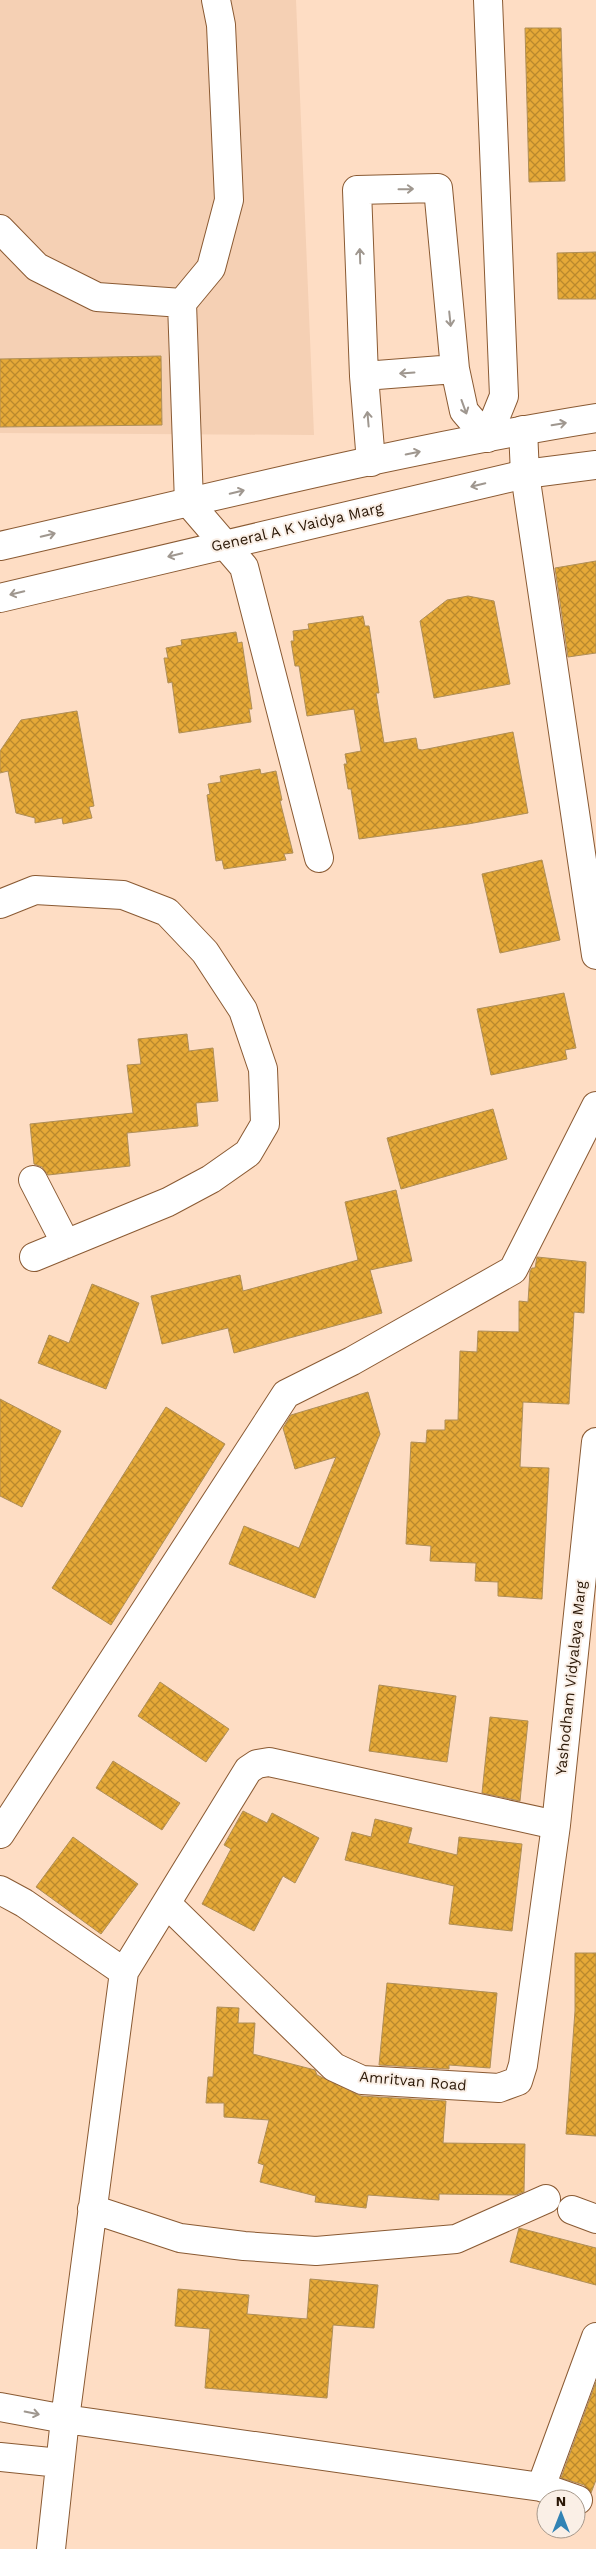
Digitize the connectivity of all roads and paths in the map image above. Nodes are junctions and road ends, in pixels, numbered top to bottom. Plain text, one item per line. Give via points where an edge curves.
1 (216, 0) edge
2 (488, 0) edge
3 (0, 229) edge
4 (182, 303) junction
5 (455, 369) junction
6 (364, 376) junction
7 (596, 418) edge
8 (522, 430) junction
9 (487, 438) junction
10 (372, 462) junction
11 (596, 465) edge
12 (525, 474) junction
13 (189, 503) junction
14 (222, 544) junction
15 (0, 546) edge
16 (0, 598) edge
17 (319, 858) dead end
18 (0, 904) edge
19 (596, 955) edge
20 (596, 1106) edge
21 (33, 1180) dead end
22 (66, 1244) junction
23 (34, 1257) dead end
24 (596, 1442) edge
25 (556, 1825) junction
26 (0, 1834) edge
27 (0, 1890) edge
28 (167, 1904) junction
29 (124, 1972) junction
30 (546, 2199) dead end
31 (92, 2209) junction
32 (596, 2337) edge
33 (0, 2407) edge
34 (65, 2419) junction
35 (0, 2457) edge
36 (60, 2463) junction
37 (541, 2487) junction
38 (547, 2489) edge
39 (51, 2549) edge

1 - 4 street via 221,25 229,200 211,268
2 - 9 street via 504,396
3 - 4 street via 38,267 96,296
4 - 13 street
5 -> 6 street
6 -> 5 street via 357,190 438,188
5 -> 9 street via 464,411
10 -> 6 street
8 -> 7 street
8 - 9 street
8 - 12 street
10 -> 9 street
13 -> 10 street
11 - 12 street, General A K Vaidya Marg
12 -> 14 street, General A K Vaidya Marg
12 - 19 street
13 - 14 street
15 -> 13 street
14 -> 16 street, General A K Vaidya Marg
14 - 17 street via 244,567
18 - 22 street via 35,890 123,895 167,912 206,952 243,1010 263,1068 265,1124 248,1153 211,1179 168,1202
20 - 26 street via 513,1270 286,1394
21 - 22 street
22 - 23 street
24 - 25 street, Yashodham Vidyalaya Marg
25 - 28 street via 269,1762 257,1764 248,1770
25 - 28 street, Amritvan Road via 522,2065 518,2081 504,2087 362,2080 347,2074 334,2066
27 - 29 street
28 - 29 street
29 - 31 street
30 - 31 street via 456,2240 316,2251 180,2238
31 - 34 street
32 - 37 street
33 -> 34 street
34 - 36 street
34 - 37 street
35 - 36 street
36 - 39 street
37 - 38 street

